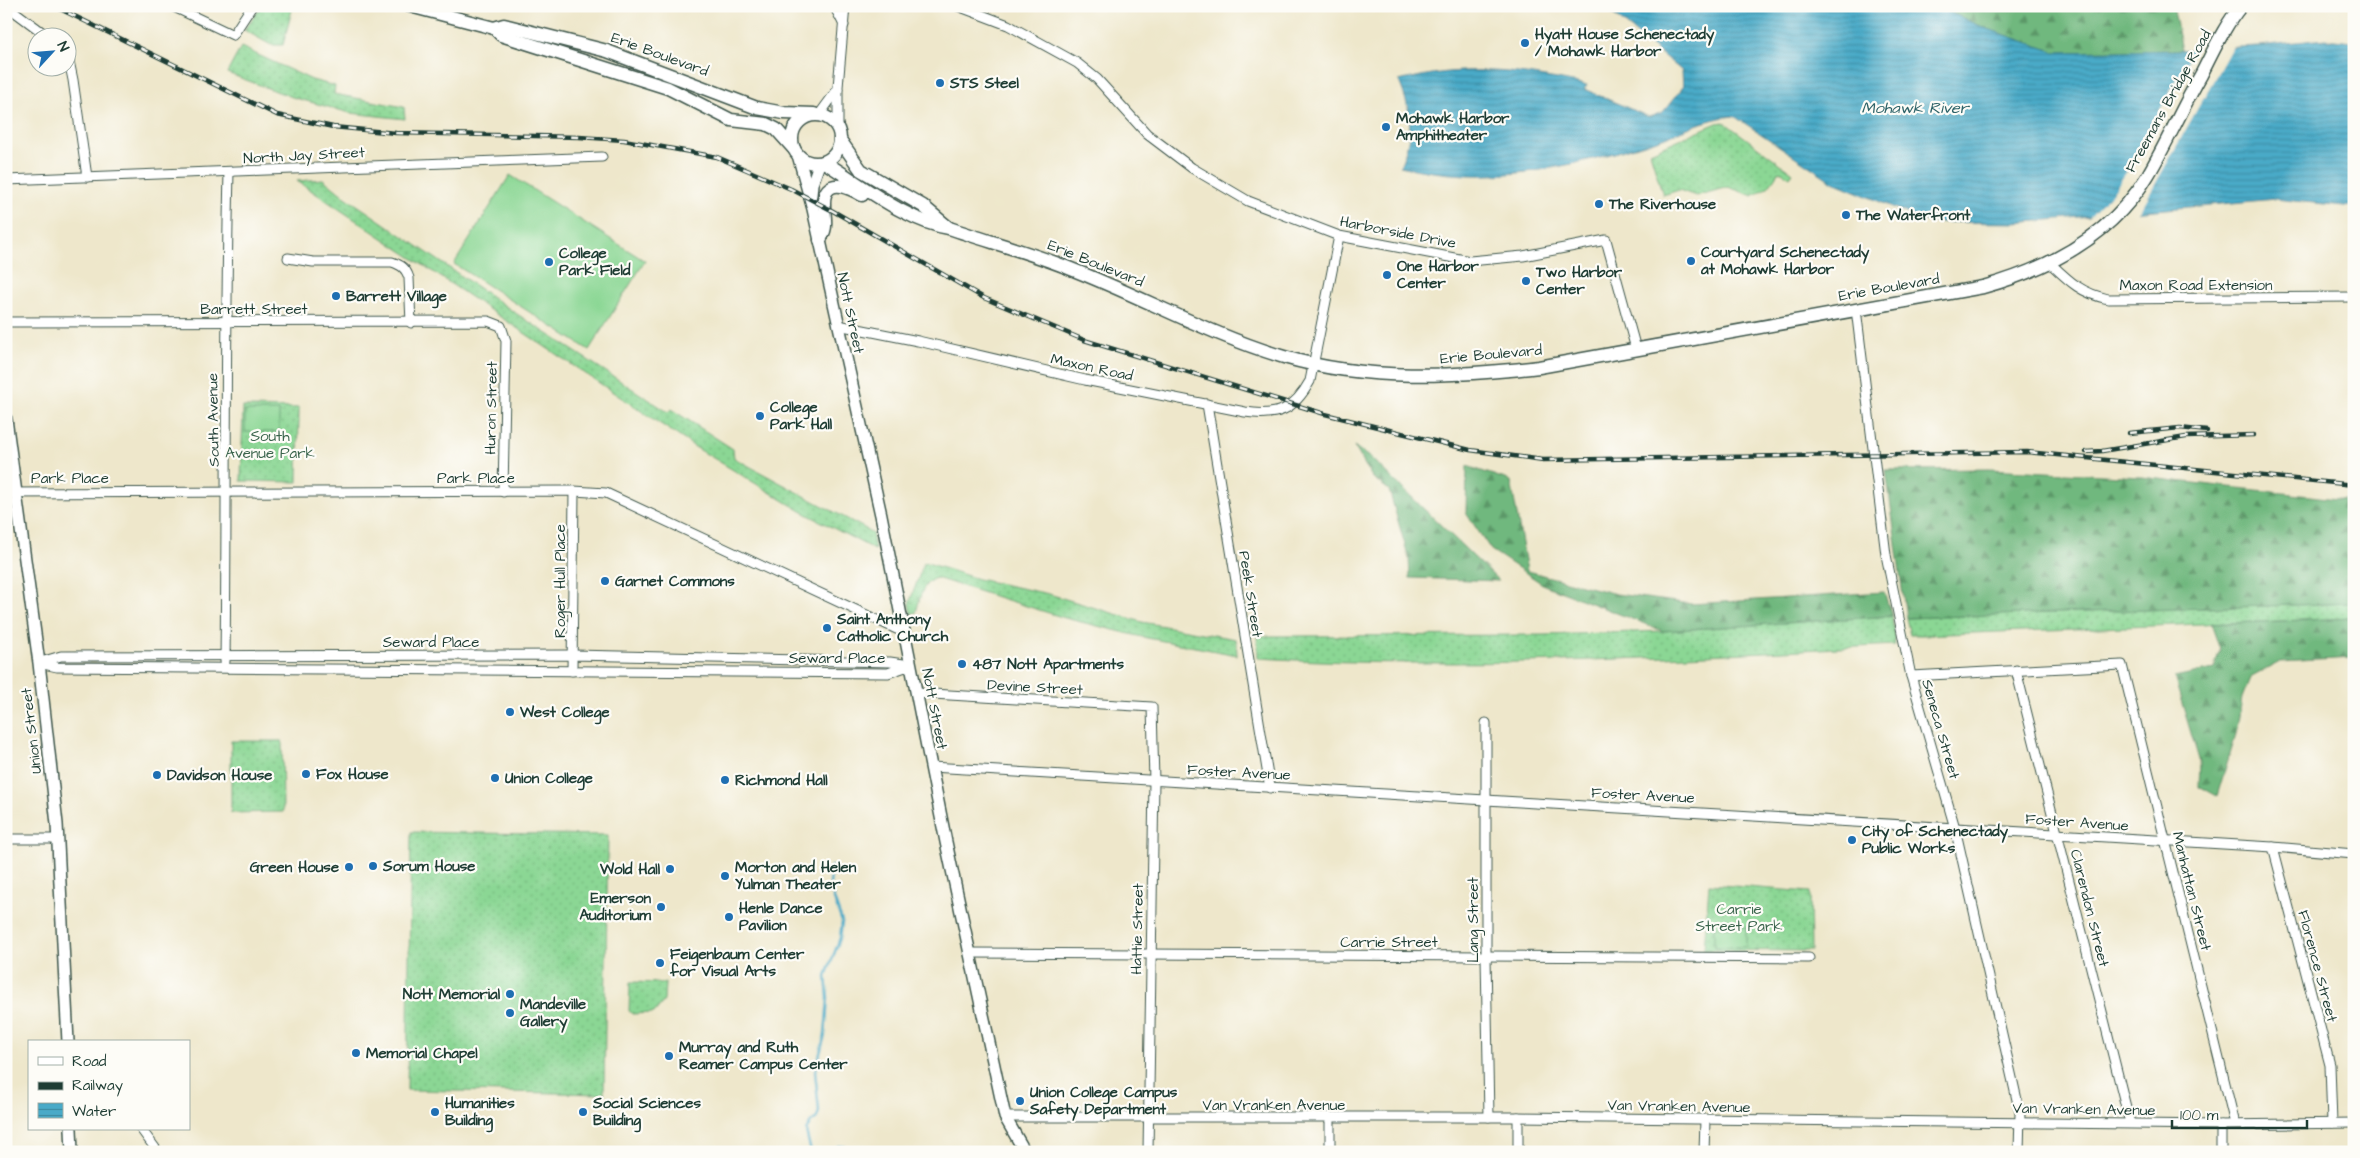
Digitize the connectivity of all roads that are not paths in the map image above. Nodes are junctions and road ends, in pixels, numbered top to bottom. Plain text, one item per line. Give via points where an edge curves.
1 (7, 6) edge
2 (172, 6) edge
3 (252, 6) edge
4 (410, 6) edge
5 (834, 6) edge
6 (845, 6) edge
7 (852, 6) edge
8 (958, 6) edge
9 (2240, 8) edge
10 (844, 25) junction
11 (37, 28) edge
12 (494, 28) junction
13 (71, 78) edge
14 (838, 89) junction
15 (817, 115) junction
16 (839, 134) junction
17 (796, 152) junction
18 (602, 157) dead end
19 (821, 163) junction
20 (229, 172) junction
21 (87, 177) junction
22 (6, 180) edge
23 (877, 194) junction
24 (813, 209) junction
25 (949, 228) junction
26 (1338, 236) junction
27 (820, 240) junction
28 (288, 258) dead end
29 (2056, 260) junction
30 (2354, 297) edge
31 (1856, 309) junction
32 (6, 322) edge
33 (225, 322) junction
34 (411, 323) junction
35 (838, 325) junction
36 (501, 326) joint
37 (1636, 349) junction
38 (1314, 363) junction
39 (1207, 404) junction
40 (6, 419) edge
41 (228, 491) junction
42 (574, 491) junction
43 (503, 492) junction
44 (11, 493) edge
45 (905, 633) junction
46 (225, 656) junction
47 (573, 656) junction
48 (39, 663) junction
49 (911, 665) junction
50 (225, 668) junction
51 (2016, 670) junction
52 (572, 671) junction
53 (1912, 676) junction
54 (916, 693) junction
55 (1152, 707) joint
56 (1486, 723) dead end
57 (931, 767) junction
58 (1154, 781) junction
59 (1270, 788) junction
60 (1488, 800) junction
61 (1955, 828) junction
62 (2058, 834) junction
63 (6, 839) edge
64 (58, 839) junction
65 (2166, 841) junction
66 (2273, 847) junction
67 (2354, 854) edge
68 (969, 953) junction
69 (1150, 954) junction
70 (1486, 957) junction
71 (1809, 958) dead end
72 (68, 1037) edge
73 (1489, 1117) junction
74 (1518, 1117) junction
75 (1004, 1118) junction
76 (1148, 1118) junction
77 (1330, 1119) junction
78 (1705, 1120) junction
79 (2020, 1122) junction
80 (2130, 1123) junction
81 (2332, 1123) junction
82 (2354, 1123) edge
83 (2235, 1124) junction
84 (2221, 1125) junction
85 (71, 1130) edge
86 (142, 1130) edge
87 (72, 1152) edge
88 (158, 1152) edge
89 (1025, 1152) edge
90 (1148, 1152) edge
91 (1330, 1152) edge
92 (1518, 1152) edge
93 (1704, 1152) edge
94 (2020, 1152) edge
95 (2221, 1152) edge

1 - 11 street
2 - 3 street via 233,35
4 - 12 highway, Erie Boulevard
5 - 10 street
6 - 10 street
7 - 10 street
8 - 26 street, Harborside Drive via 1008,25 1077,63 1098,79 1147,134 1192,168 1248,201
9 - 29 highway, Freemans Bridge Road via 2147,177 2125,206 2102,228
10 - 14 street
12 - 15 highway, Erie Boulevard via 504,25 607,52 757,108
12 - 17 highway, Erie Boulevard via 501,34 668,88 731,120 766,124 776,129
13 - 21 street
14 - 15 street
14 - 16 street
15 - 16 highway via 828,118
15 - 17 highway via 802,119 797,124 792,136
16 - 19 highway via 836,154
16 - 25 highway, Erie Boulevard via 861,170 923,206
17 - 19 highway via 810,162
17 - 24 main road, Nott Street
18 - 20 street, North Jay Street
19 - 23 highway, Erie Boulevard
19 - 24 main road, Nott Street via 811,190
20 - 21 street, North Jay Street
20 - 33 street, South Avenue
21 - 22 street, North Jay Street
23 - 25 highway, Erie Boulevard via 932,226
23 - 27 highway via 866,198 845,185 828,190 825,195 825,227
24 - 27 main road, Nott Street
25 - 38 highway, Erie Boulevard via 1071,268 1214,332 1284,357
26 - 37 street, Harborside Drive via 1470,260 1523,256 1606,240
26 - 38 street, Maxon Road
27 - 35 main road, Nott Street
28 - 34 street via 400,265 409,278
29 - 30 street, Maxon Road Extension via 2071,283 2089,294 2108,299
29 - 31 highway, Erie Boulevard via 2018,277 1983,287
31 - 37 highway, Erie Boulevard
31 - 53 street, Seneca Street via 1886,555
32 - 33 street, Barrett Street
33 - 34 street, Barrett Street
33 - 41 street, South Avenue
34 - 36 street, Barrett Street via 488,321
35 - 39 street, Maxon Road
35 - 45 main road, Nott Street
36 - 43 street, Huron Street via 506,342
37 - 38 highway, Erie Boulevard via 1539,367 1453,375 1384,374
38 - 39 street, Maxon Road via 1310,381 1301,397 1280,412 1263,414
39 - 59 street, Peek Street
40 - 44 main road, Union Street
41 - 43 street, Park Place
41 - 44 street, Park Place
41 - 46 street, South Avenue
42 - 43 street, Park Place
42 - 45 street, Park Place via 606,493
42 - 47 street, Roger Hull Place
44 - 48 main road, Union Street
45 - 49 main road, Nott Street
46 - 47 street, Seward Place
46 - 48 street, Seward Place via 61,656
46 - 50 street, South Avenue
47 - 49 street, Seward Place
47 - 52 street, Roger Hull Place
48 - 50 street, Seward Place via 57,667
48 - 64 main road, Union Street
49 - 52 street, Seward Place via 888,673
49 - 54 main road, Nott Street
50 - 52 street, Seward Place
51 - 53 street
51 - 62 street, Clarendon Street
51 - 65 street, Manhattan Street via 2122,665
53 - 61 street, Seneca Street
54 - 55 street, Devine Street
54 - 57 main road, Nott Street
55 - 58 street, Hattie Street
56 - 60 street, Lang Street
57 - 58 street, Foster Avenue
57 - 68 main road, Nott Street
58 - 59 street, Foster Avenue
58 - 69 street, Hattie Street
59 - 60 street, Foster Avenue
60 - 61 street, Foster Avenue
60 - 70 street, Lang Street
61 - 62 street, Foster Avenue
61 - 79 street, Seneca Street
62 - 65 street, Foster Avenue
62 - 80 street, Clarendon Street
63 - 64 street
64 - 72 main road, Union Street
65 - 66 street, Foster Avenue
65 - 83 street, Manhattan Street
66 - 67 street, Foster Avenue
66 - 81 street, Florence Street via 2330,1065
68 - 69 street, Carrie Street
68 - 75 main road, Nott Street
69 - 70 street, Carrie Street
69 - 76 street, Hattie Street
70 - 71 street, Carrie Street
70 - 73 street, Lang Street
73 - 74 street, Van Vranken Avenue
73 - 77 street, Van Vranken Avenue
74 - 78 street, Van Vranken Avenue
74 - 92 street
75 - 76 street, Van Vranken Avenue
75 - 89 main road, Nott Street
76 - 77 street, Van Vranken Avenue
76 - 90 street, Hattie Street
77 - 91 street
78 - 79 street, Van Vranken Avenue
78 - 93 street
79 - 80 street, Van Vranken Avenue
79 - 94 street, Seneca Street
80 - 84 street, Van Vranken Avenue
81 - 82 street, Van Vranken Avenue
81 - 83 street, Van Vranken Avenue
83 - 84 street, Van Vranken Avenue
84 - 95 street
85 - 87 main road
86 - 88 street

